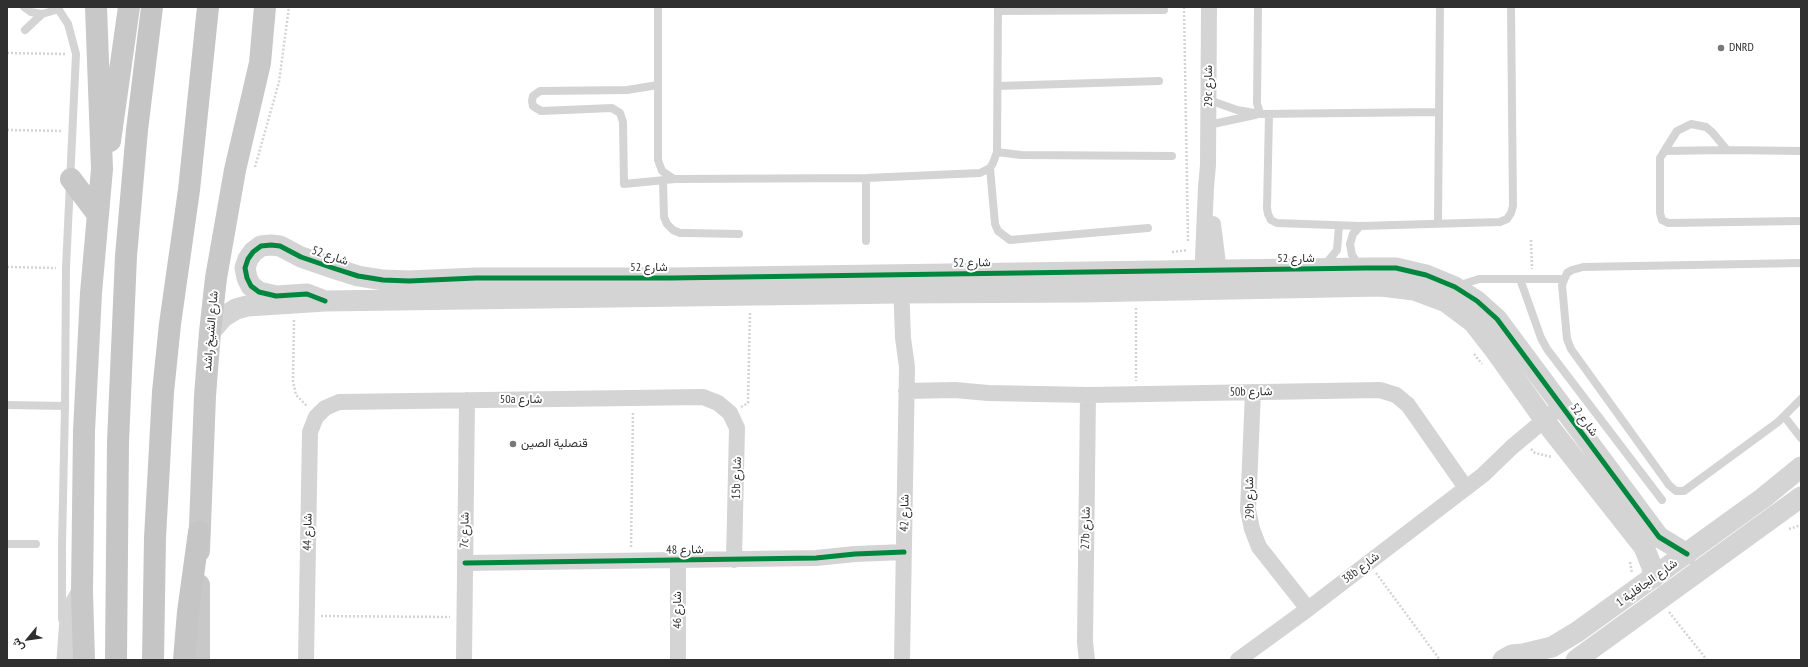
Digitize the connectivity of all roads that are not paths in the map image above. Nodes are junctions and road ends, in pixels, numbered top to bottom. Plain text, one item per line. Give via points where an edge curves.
1 (24, 7) edge
2 (129, 7) edge
3 (152, 7) edge
4 (208, 7) edge
5 (253, 7) edge
6 (265, 7) edge
7 (276, 7) edge
8 (658, 7) edge
9 (1209, 7) edge
10 (1258, 7) edge
11 (1440, 7) edge
12 (1511, 7) edge
13 (58, 8) edge
14 (96, 9) edge
15 (998, 9) edge
16 (1164, 10) dead end
17 (42, 14) junction
18 (25, 30) dead end
19 (260, 63) junction
20 (1160, 81) dead end
21 (658, 85) junction
22 (998, 86) junction
23 (1208, 100) junction
24 (1439, 112) junction
25 (1260, 114) junction
26 (1269, 115) junction
27 (1208, 125) junction
28 (1727, 150) junction
29 (1801, 151) edge
30 (997, 152) junction
31 (1663, 153) junction
32 (1172, 156) dead end
33 (990, 168) junction
34 (102, 169) junction
35 (866, 178) junction
36 (71, 179) junction
37 (675, 179) junction
38 (663, 181) junction
39 (98, 215) junction
40 (1801, 221) edge
41 (1438, 223) junction
42 (1339, 226) junction
43 (1360, 226) junction
44 (1148, 228) dead end
45 (739, 234) dead end
46 (866, 241) dead end
47 (1801, 263) edge
48 (1366, 268) junction
49 (1321, 269) junction
50 (1211, 279) junction
51 (1520, 279) junction
52 (1564, 279) junction
53 (907, 284) junction
54 (1455, 287) junction
55 (325, 301) junction
56 (210, 332) junction
57 (1253, 392) junction
58 (906, 395) junction
59 (1088, 395) junction
60 (1801, 399) edge
61 (467, 400) junction
62 (718, 403) joint
63 (7, 406) edge
64 (65, 406) junction
65 (325, 408) joint
66 (1565, 412) junction
67 (1784, 416) junction
68 (1548, 424) junction
69 (1801, 437) edge
70 (1801, 467) edge
71 (1466, 488) junction
72 (1662, 500) dead end
73 (1799, 500) edge
74 (199, 532) junction
75 (7, 544) edge
76 (36, 544) dead end
77 (1687, 554) junction
78 (904, 557) junction
79 (678, 560) junction
80 (734, 560) junction
81 (465, 563) junction
82 (1653, 578) junction
83 (82, 592) junction
84 (1308, 609) junction
85 (1531, 657) edge
86 (62, 660) edge
87 (67, 660) edge
88 (84, 660) edge
89 (116, 660) edge
90 (153, 660) edge
91 (184, 660) edge
92 (199, 660) edge
93 (306, 660) edge
94 (464, 660) edge
95 (678, 660) edge
96 (902, 660) edge
97 (1087, 660) edge
98 (1238, 660) edge
99 (1503, 660) edge
100 (1576, 660) edge

1 - 17 lane via 31,12
2 - 34 main road via 111,139
3 - 89 highway via 137,130 126,256 118,449
4 - 90 highway via 189,190 163,392 155,538
5 - 19 main road
6 - 19 main road, شارع الشيخ راشد
7 - 19 main road via 269,45
8 - 21 lane
9 - 23 street, 29c شارع
10 - 25 lane via 1257,104
11 - 24 lane
12 - 41 lane via 1511,213 1507,219 1500,222
13 - 17 lane
13 - 36 lane via 72,34 76,54
14 - 34 main road
15 - 16 lane
15 - 22 lane
17 - 18 lane
19 - 56 main road, شارع الشيخ راشد via 235,170 216,278
20 - 22 lane
21 - 37 lane via 658,160 662,171
21 - 38 lane via 627,90 540,91 533,96 532,101 536,110 545,112 612,108 616,110 623,122 624,184
22 - 30 lane
23 - 25 lane via 1236,110
23 - 27 street, 29c شارع
24 - 26 lane
24 - 41 lane
25 - 26 lane
25 - 27 lane
26 - 42 lane via 1268,214 1277,223
27 - 50 street, 29c شارع
28 - 29 lane
28 - 31 lane via 1668,150
28 - 31 lane via 1706,127 1691,124 1677,131
30 - 32 lane via 1021,155
30 - 33 lane
31 - 40 lane via 1660,158 1660,213 1665,222
33 - 35 lane via 974,174
33 - 44 lane via 995,224 998,231 1010,240
34 - 39 main road
35 - 37 lane
35 - 46 lane
36 - 39 main road
36 - 64 lane via 66,268
37 - 38 lane
38 - 45 lane via 664,217 673,230 680,233
39 - 83 main road via 85,415
41 - 43 lane
42 - 43 lane
42 - 49 lane via 1336,250
43 - 48 lane via 1353,234 1350,244 1352,255
47 - 52 lane via 1582,267 1572,270
48 - 49 street, شارع 52
48 - 54 street, شارع 52 via 1396,268 1426,275
49 - 50 street, شارع 52
50 - 53 street, شارع 52
50 - 53 street, شارع 52 via 1135,291
50 - 68 street, شارع 52 via 1381,286 1414,290 1446,302 1473,322
51 - 52 lane
51 - 54 lane via 1479,279
51 - 72 lane via 1546,349
52 - 67 lane via 1564,305 1571,349 1676,491 1684,491
53 - 55 street, شارع 52 via 750,295
53 - 55 street, شارع 52 via 663,278 476,278 409,281 358,276 301,257 280,246 261,246 248,259 247,278 251,286 259,292 276,296 307,294
53 - 58 street, شارع 42 via 903,348 907,367
54 - 66 street, شارع 52 via 1477,301 1497,319
55 - 56 street, شارع 52 via 241,307 227,313
56 - 74 main road, شارع الشيخ راشد
57 - 59 street, 50b شارع
57 - 71 street, 50b شارع via 1365,389 1396,395 1408,405
57 - 84 street, 29b شارع via 1248,510 1252,529 1259,547
58 - 59 street, 50b شارع via 960,390
58 - 78 street, شارع 42
59 - 97 street, 27b شارع via 1085,642
60 - 67 lane
61 - 62 street, 50a شارع via 703,397
61 - 65 street, 50a شارع via 354,401 339,402
61 - 81 street, 7c شارع
62 - 80 street, 15b شارع via 730,413 738,428
63 - 64 lane
64 - 86 lane
65 - 93 street, شارع 44 via 316,417 310,432
66 - 68 street, 38b شارع
66 - 77 street, شارع 52 via 1659,537
67 - 69 lane
68 - 71 street, 38b شارع
68 - 82 street, شارع 52 via 1644,547 1651,562
70 - 77 street, شارع الجافلية 1
71 - 84 street, 38b شارع
73 - 100 street, شارع الجافلية 1
74 - 91 highway
74 - 92 main road, شارع الشيخ راشد
75 - 76 lane
77 - 82 street, شارع الجافلية 1
78 - 80 street, شارع 48 via 855,554 816,558
78 - 96 street, شارع 42
79 - 80 street, شارع 48
79 - 81 street, شارع 48
79 - 95 street, شارع 46
81 - 94 street, 7c شارع
82 - 85 street, شارع الجافلية 1 via 1565,641
83 - 87 street via 70,618
83 - 88 main road
84 - 98 street, 38b شارع
85 - 99 street, شارع الجافلية 1 via 1512,655

